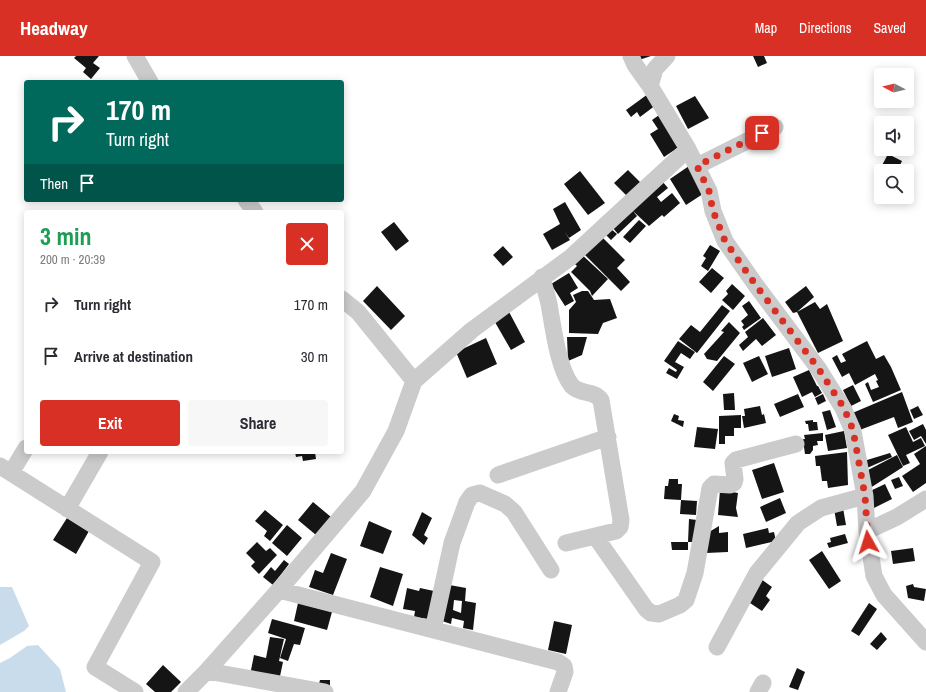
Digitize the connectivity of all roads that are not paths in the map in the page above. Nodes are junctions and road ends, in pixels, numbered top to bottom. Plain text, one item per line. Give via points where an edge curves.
1 (135, 56) edge
2 (632, 56) edge
3 (667, 56) edge
4 (149, 80) edge
5 (650, 86) junction
6 (775, 127) dead end
7 (688, 149) junction
8 (697, 166) junction
9 (542, 277) junction
10 (344, 301) edge
11 (414, 381) junction
12 (608, 437) junction
13 (796, 444) dead end
14 (24, 450) edge
15 (99, 454) edge
16 (6, 470) edge
17 (498, 475) dead end
18 (865, 496) junction
19 (926, 500) edge
20 (67, 509) junction
21 (867, 531) junction
22 (595, 536) junction
23 (566, 543) dead end
24 (551, 570) dead end
25 (279, 590) junction
26 (433, 630) junction
27 (926, 642) edge
28 (718, 647) dead end
29 (207, 671) junction
30 (298, 690) edge
31 (135, 692) edge
32 (186, 692) edge
33 (325, 692) edge
34 (558, 692) edge

1 - 4 street
2 - 5 street via 635,65
3 - 5 street via 655,69
5 - 7 street
6 - 8 street
7 - 8 street
7 - 9 street via 571,257
8 - 18 street via 709,191 713,211 725,241 818,368 844,408 853,430
9 - 11 street via 472,330
9 - 12 street via 563,367 571,385 578,391 593,394 601,400
10 - 11 street via 358,312
11 - 25 street via 396,431 363,491
12 - 17 street
12 - 22 street via 621,520 616,531
13 - 22 street via 736,460 733,463 734,483 714,484 710,488 695,573 686,600 680,605 659,614 646,609
14 - 16 street
15 - 20 street
16 - 20 street
18 - 21 street
18 - 28 street via 821,508 798,523 757,573
19 - 21 street via 898,517
20 - 31 street via 152,562 95,667
21 - 27 street via 874,576 884,596
22 - 23 street
24 - 26 street via 514,512 505,504 480,494 472,495 452,543
25 - 26 street
25 - 29 street
26 - 34 street via 558,662 564,666 565,672
29 - 30 street
29 - 32 street
30 - 33 street

